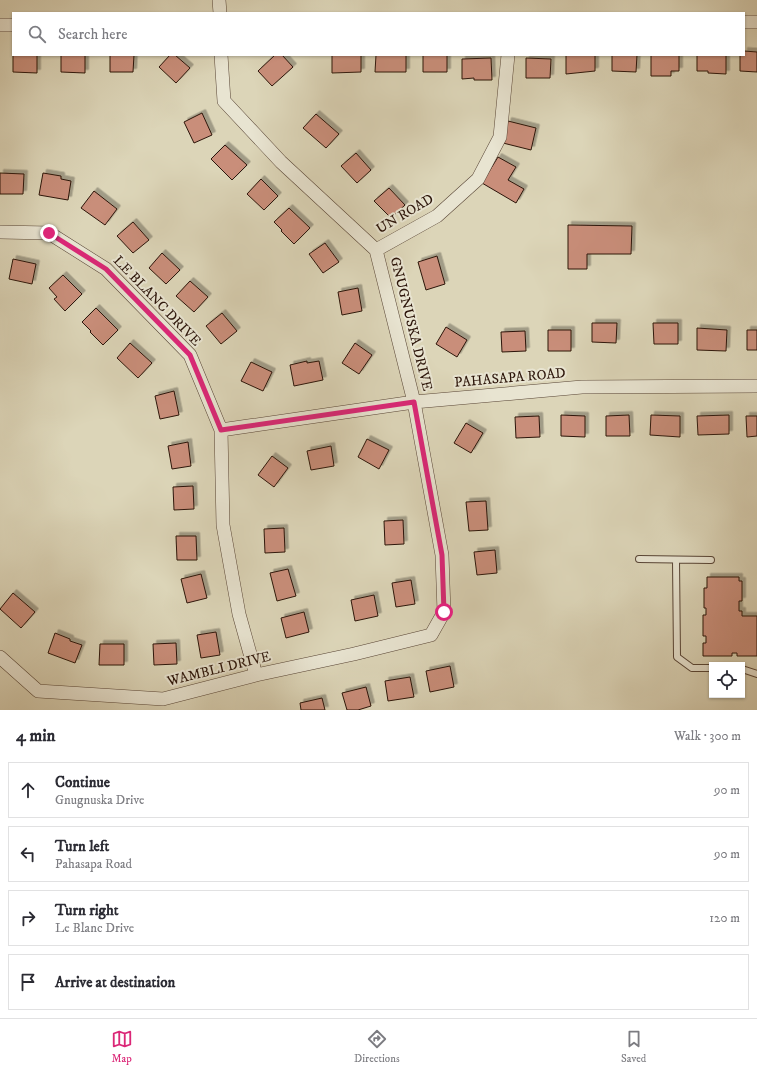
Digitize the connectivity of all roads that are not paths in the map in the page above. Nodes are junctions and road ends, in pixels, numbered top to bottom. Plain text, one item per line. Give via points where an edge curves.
1 (220, 0) edge
2 (220, 12) edge
3 (745, 22) edge
4 (757, 22) edge
5 (0, 25) edge
6 (12, 25) edge
7 (222, 56) edge
8 (508, 56) edge
9 (0, 232) edge
10 (376, 250) junction
11 (757, 386) edge
12 (414, 402) junction
13 (221, 430) junction
14 (639, 559) dead end
15 (676, 560) junction
16 (711, 560) dead end
17 (431, 635) joint
18 (0, 657) edge
19 (709, 668) edge
20 (745, 670) edge
21 (256, 674) junction
22 (757, 674) edge

1 - 2 street
3 - 4 street
5 - 6 street
7 - 10 street, GNUGNUSKA DRIVE via 224,101 281,162
8 - 10 street, UN ROAD via 500,137 478,179 437,216
9 - 13 street, LE BLANC DRIVE via 49,233 106,269 190,355
10 - 12 street, GNUGNUSKA DRIVE
11 - 12 street, PAHASAPA ROAD via 582,388
12 - 13 street, PAHASAPA ROAD
12 - 17 street, GNUGNUSKA DRIVE via 442,555 444,612
13 - 21 street, LE BLANC DRIVE via 223,525 239,614
14 - 15 lane
15 - 16 lane
15 - 19 lane via 677,657 692,668
17 - 21 street, WAMBLI DRIVE
18 - 21 street, WAMBLI DRIVE via 38,691 163,699
20 - 22 lane

